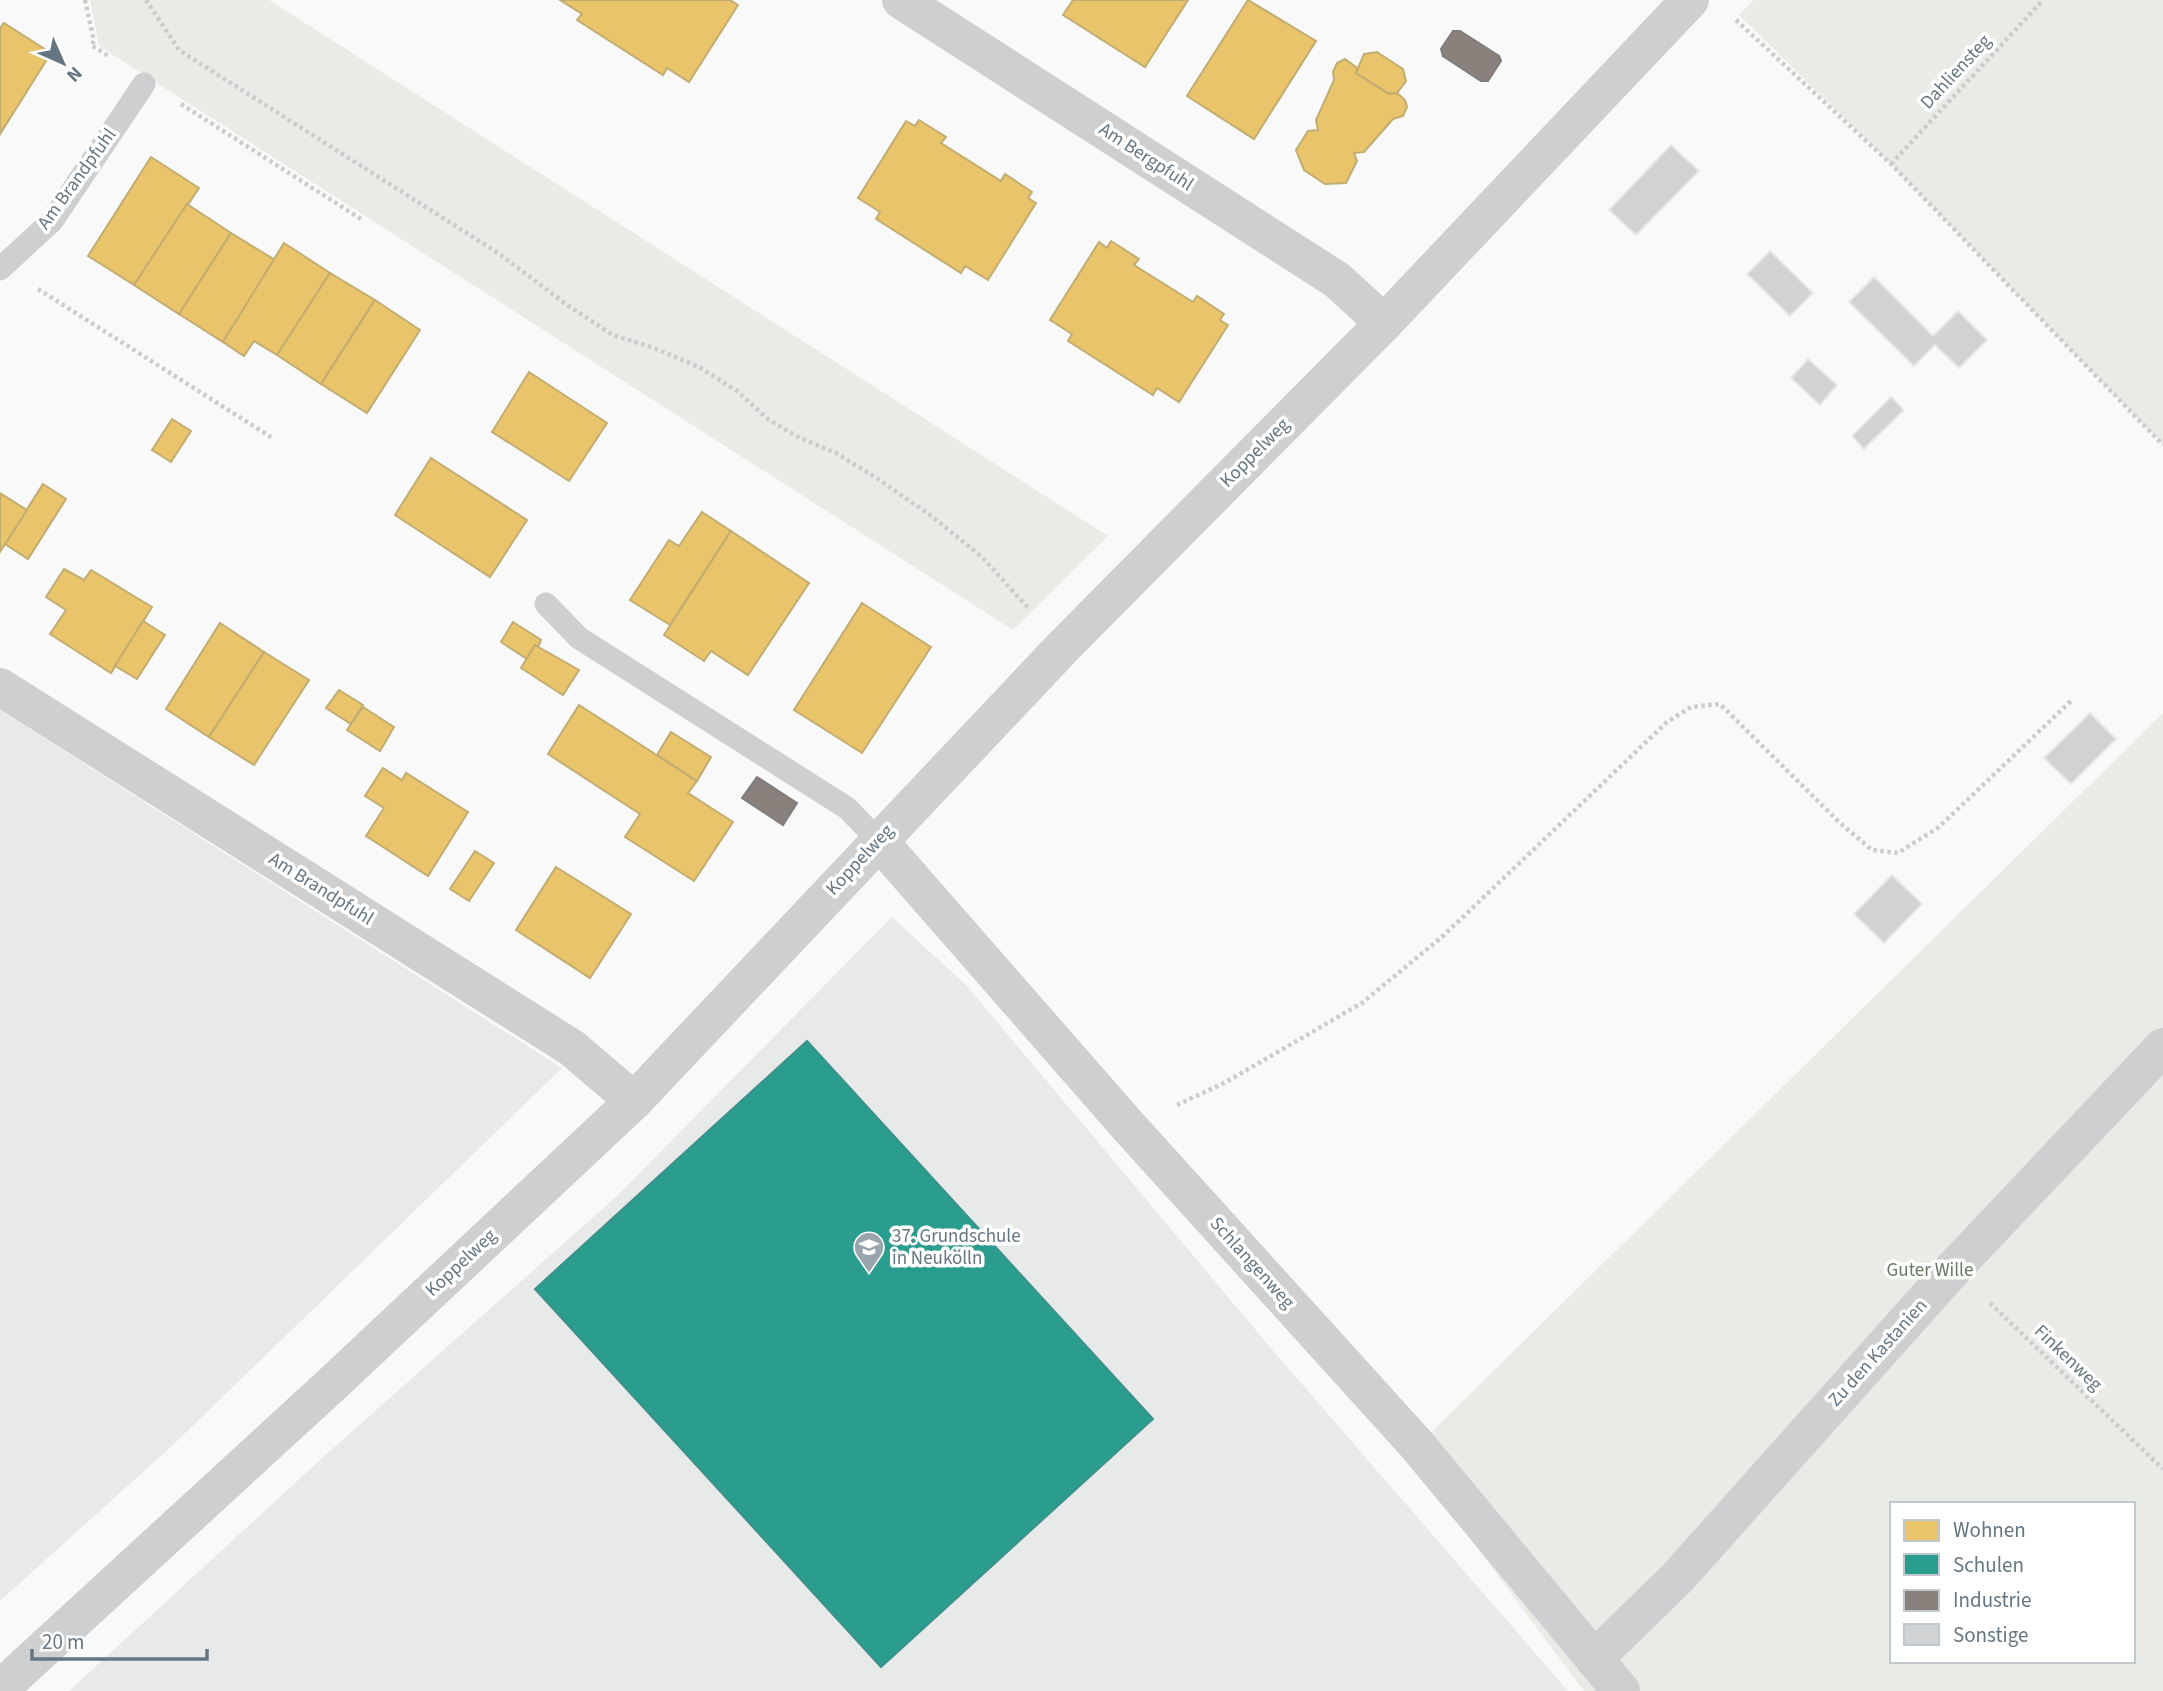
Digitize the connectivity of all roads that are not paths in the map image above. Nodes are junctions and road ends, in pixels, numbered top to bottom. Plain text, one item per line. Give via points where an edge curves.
1 (901, 0) edge
2 (1690, 0) edge
3 (144, 84) dead end
4 (1, 266) edge
5 (1384, 323) junction
6 (546, 604) dead end
7 (0, 687) edge
8 (878, 840) junction
9 (2163, 1047) edge
10 (634, 1101) junction
11 (1594, 1660) junction
12 (0, 1689) edge
13 (1621, 1691) edge

1 - 5 street, Am Bergpfuhl via 1337,280
2 - 5 street, Koppelweg
3 - 4 lane, Am Brandpfuhl via 52,221
5 - 8 street, Koppelweg
6 - 8 lane via 579,638 848,807
7 - 10 street, Am Brandpfuhl via 572,1048
8 - 10 street, Koppelweg
8 - 11 street, Schlangenweg via 1417,1446
9 - 11 street, Zu den Kastanien via 1954,1268 1678,1577
10 - 12 street, Koppelweg
11 - 13 street, Schlangenweg

